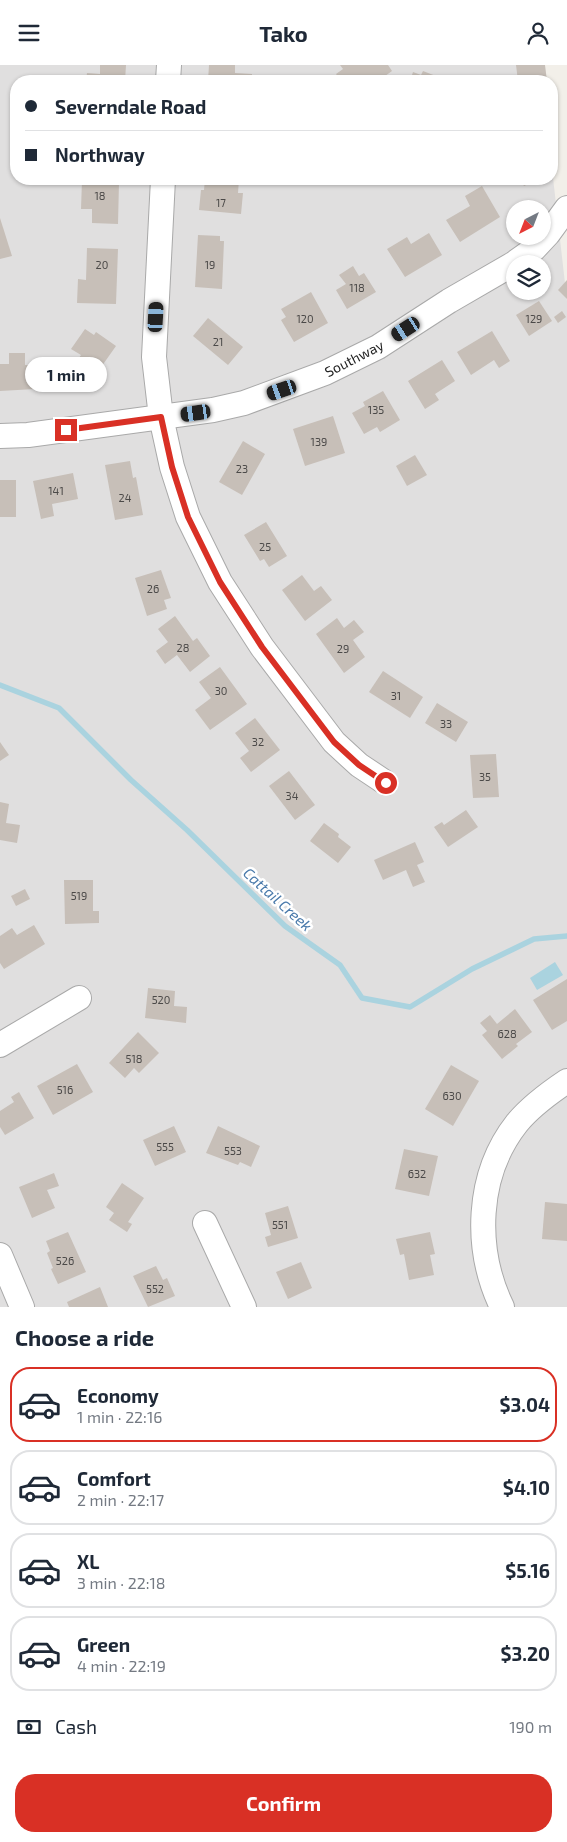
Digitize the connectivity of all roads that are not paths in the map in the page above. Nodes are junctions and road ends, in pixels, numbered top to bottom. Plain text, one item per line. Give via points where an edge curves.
1 (163, 185) edge
2 (567, 208) edge
3 (161, 417) junction
4 (0, 436) edge
5 (386, 783) dead end
6 (79, 998) dead end
7 (0, 1045) edge
8 (567, 1081) edge
9 (205, 1223) dead end
10 (0, 1255) edge
11 (22, 1307) edge
12 (244, 1307) edge
13 (502, 1307) edge

1 - 3 street via 154,357
2 - 3 street, Southway via 548,235 527,254 378,347 325,373 244,403
3 - 4 street, Southway
3 - 5 street via 188,517 220,582 262,647 334,742 359,765
6 - 7 street
8 - 13 street via 530,1108 517,1123 495,1159 487,1183 484,1254
9 - 12 street
10 - 11 street

